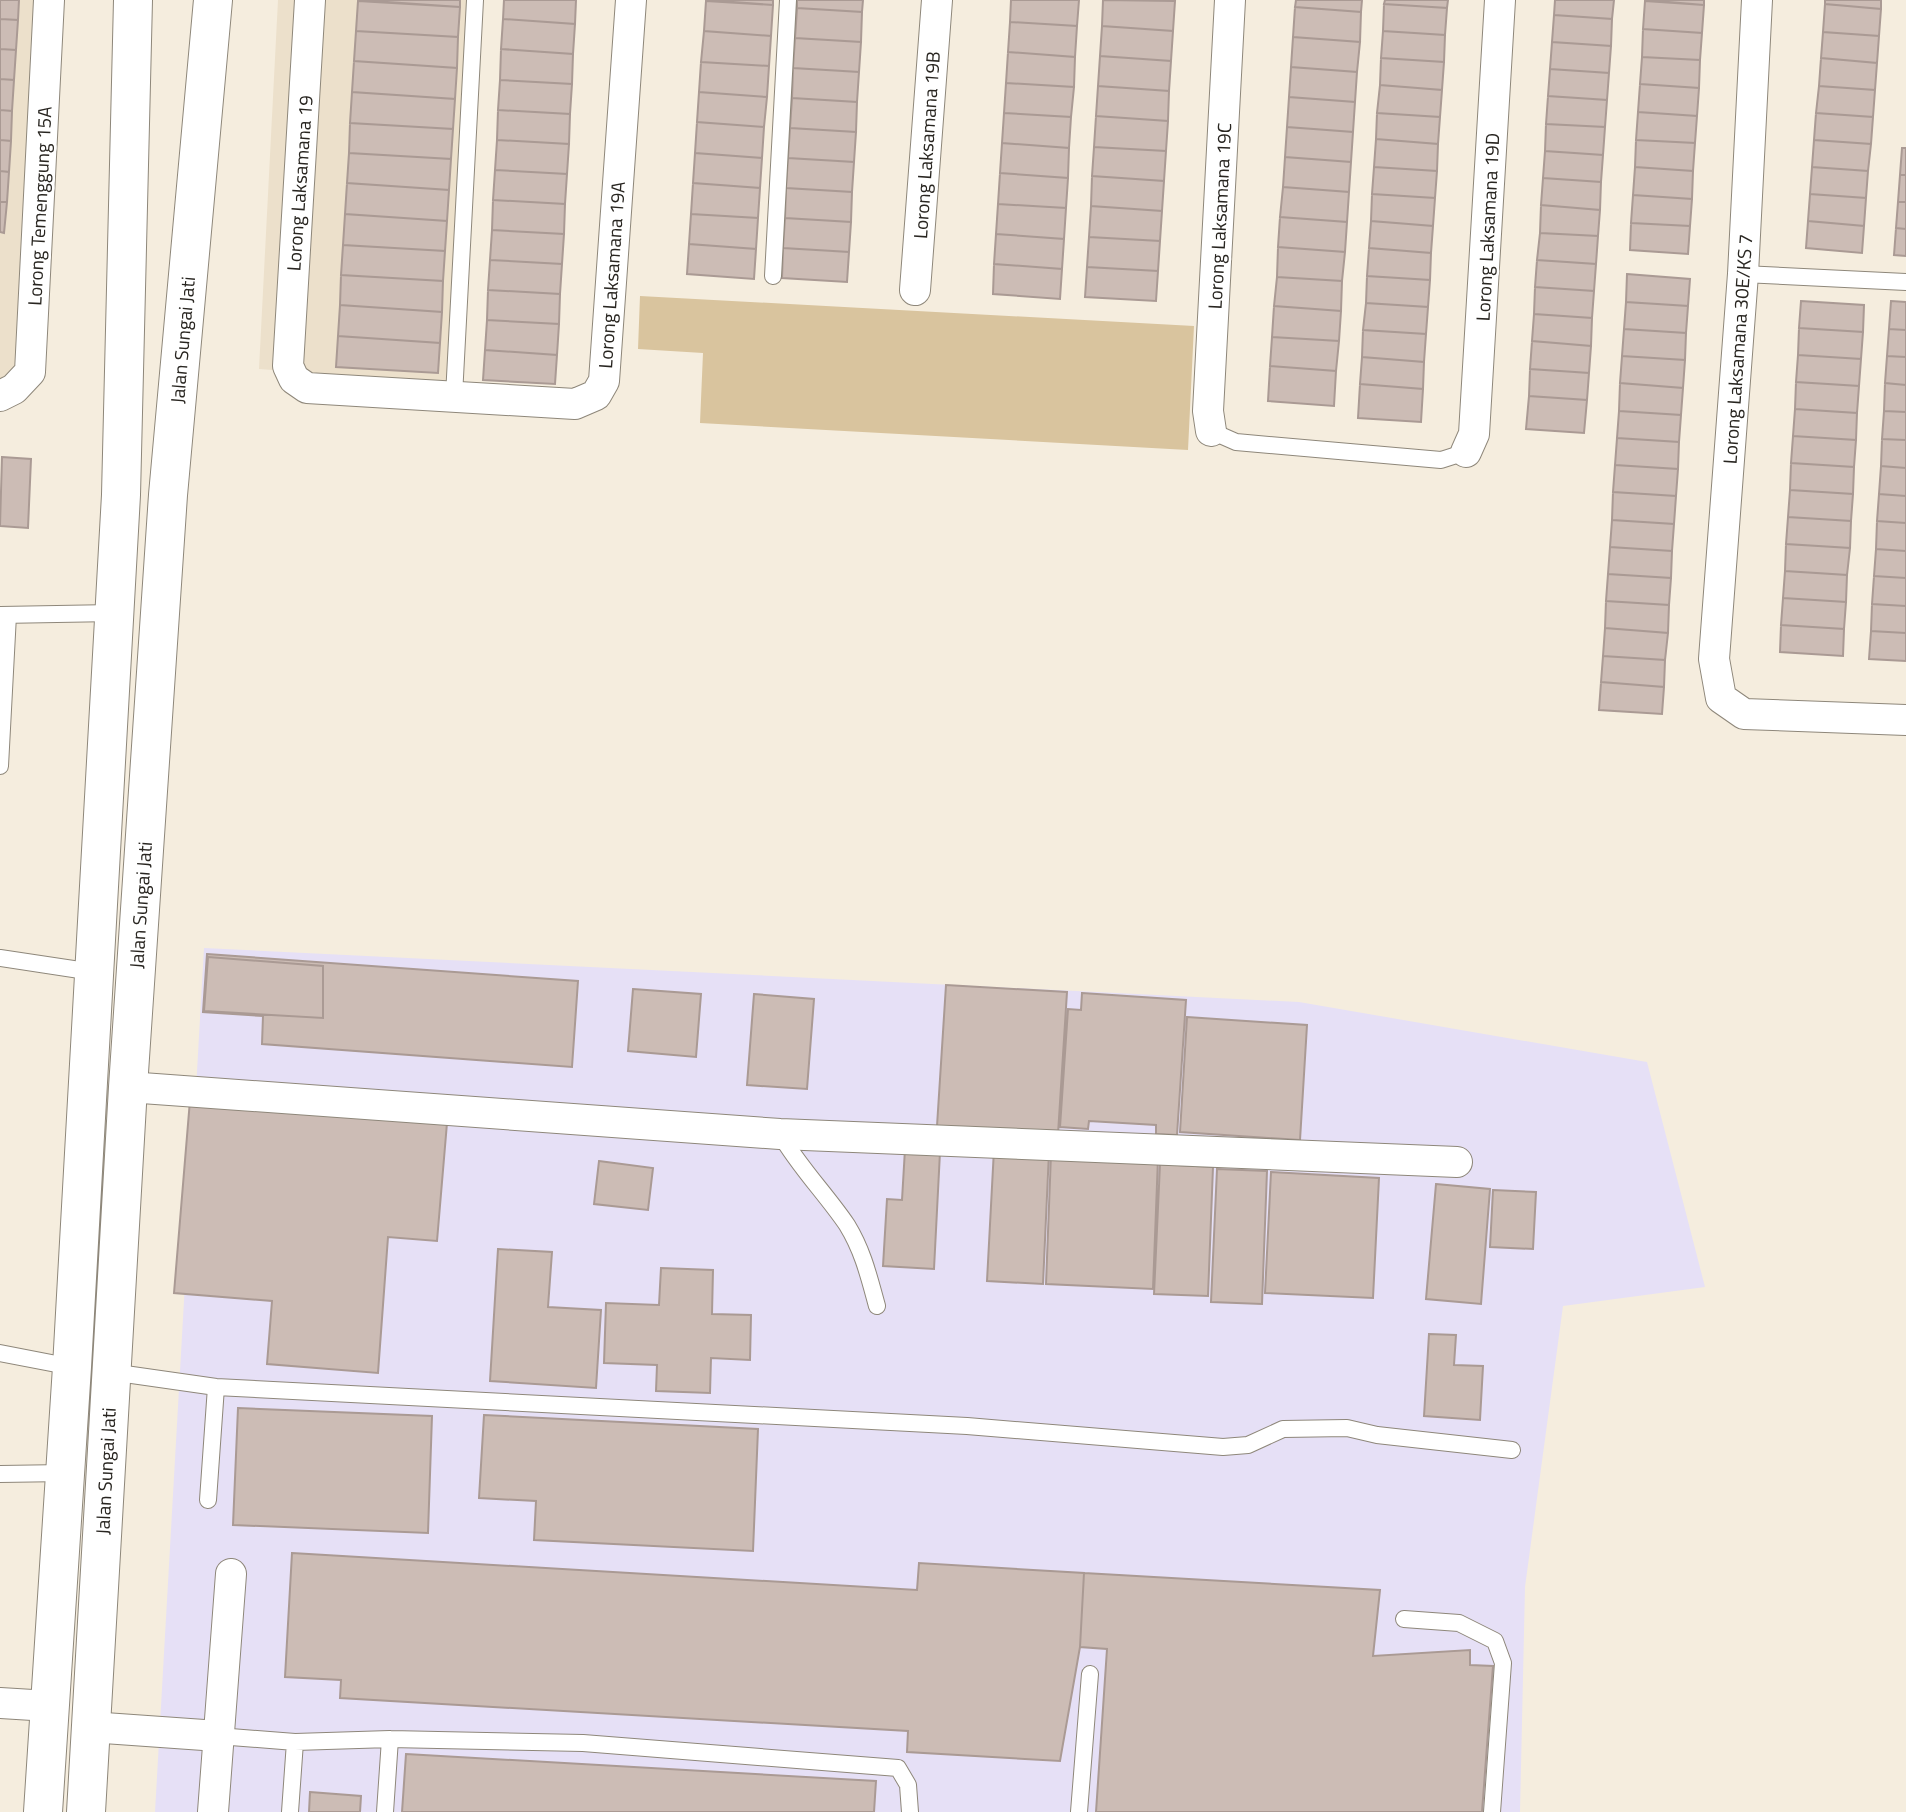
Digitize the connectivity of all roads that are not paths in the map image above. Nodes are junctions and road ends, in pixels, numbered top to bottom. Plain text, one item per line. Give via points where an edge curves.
1 (49, 0) edge
2 (133, 0) edge
3 (213, 0) edge
4 (310, 0) edge
5 (475, 0) edge
6 (631, 0) edge
7 (788, 0) edge
8 (937, 0) edge
9 (1230, 0) edge
10 (1500, 0) edge
11 (1757, 0) edge
12 (1743, 274) junction
13 (773, 276) dead end
14 (1906, 282) edge
15 (915, 290) dead end
16 (288, 366) joint
17 (0, 396) edge
18 (454, 396) junction
19 (1211, 431) joint
20 (1466, 452) joint
21 (114, 613) junction
22 (4, 615) edge
23 (1906, 720) edge
24 (0, 751) edge
25 (0, 766) edge
26 (0, 958) edge
27 (93, 972) junction
28 (128, 1087) junction
29 (780, 1134) junction
30 (1457, 1162) dead end
31 (877, 1306) dead end
32 (0, 1353) edge
33 (72, 1367) junction
34 (111, 1372) junction
35 (216, 1387) junction
36 (1512, 1450) dead end
37 (65, 1472) junction
38 (0, 1474) edge
39 (208, 1500) dead end
40 (231, 1574) dead end
41 (1404, 1619) dead end
42 (1090, 1674) dead end
43 (0, 1703) edge
44 (49, 1706) junction
45 (90, 1727) junction
46 (218, 1736) junction
47 (390, 1739) junction
48 (295, 1742) junction
49 (43, 1812) edge
50 (86, 1812) edge
51 (213, 1812) edge
52 (290, 1812) edge
53 (385, 1812) edge
54 (910, 1812) edge
55 (1079, 1812) edge
56 (1492, 1812) edge

1 - 17 street, Lorong Temenggung 15A via 30,372
2 - 21 main road, Jalan Sungai Jati
3 - 28 main road, Jalan Sungai Jati via 168,495
4 - 16 street, Lorong Laksamana 19
5 - 18 lane
6 - 18 street, Lorong Laksamana 19A via 604,381 596,395 575,404
7 - 13 lane
8 - 15 street, Lorong Laksamana 19B
9 - 19 street, Lorong Laksamana 19C via 1208,411
10 - 20 street, Lorong Laksamana 19D via 1474,435
11 - 12 street, Lorong Laksamana 30E/KS 7
12 - 14 lane
12 - 23 street, Lorong Laksamana 30E/KS 7 via 1714,659 1721,698 1744,714
16 - 18 street, Lorong Laksamana 19A via 294,379 307,388
19 - 20 lane via 1236,442 1441,460
21 - 22 lane
21 - 27 main road, Jalan Sungai Jati
22 - 24 lane
24 - 25 lane
26 - 27 lane
27 - 33 main road, Jalan Sungai Jati
28 - 29 street
28 - 34 main road, Jalan Sungai Jati
29 - 30 street
29 - 31 lane via 796,1162 846,1224 864,1257
32 - 33 lane
33 - 37 main road, Jalan Sungai Jati
34 - 35 lane
34 - 45 main road, Jalan Sungai Jati
35 - 36 lane via 967,1426 1223,1447 1248,1445 1283,1429 1347,1427 1377,1435
35 - 39 lane
37 - 38 lane
37 - 44 main road, Jalan Sungai Jati
40 - 46 street
41 - 56 lane via 1459,1623 1495,1641 1503,1663
42 - 55 lane
43 - 44 street
44 - 49 main road, Jalan Sungai Jati
45 - 46 street
45 - 50 main road, Jalan Sungai Jati
46 - 48 lane
46 - 51 street
47 - 48 lane
47 - 53 lane
47 - 54 lane via 583,1742 898,1768 908,1785
48 - 52 lane

